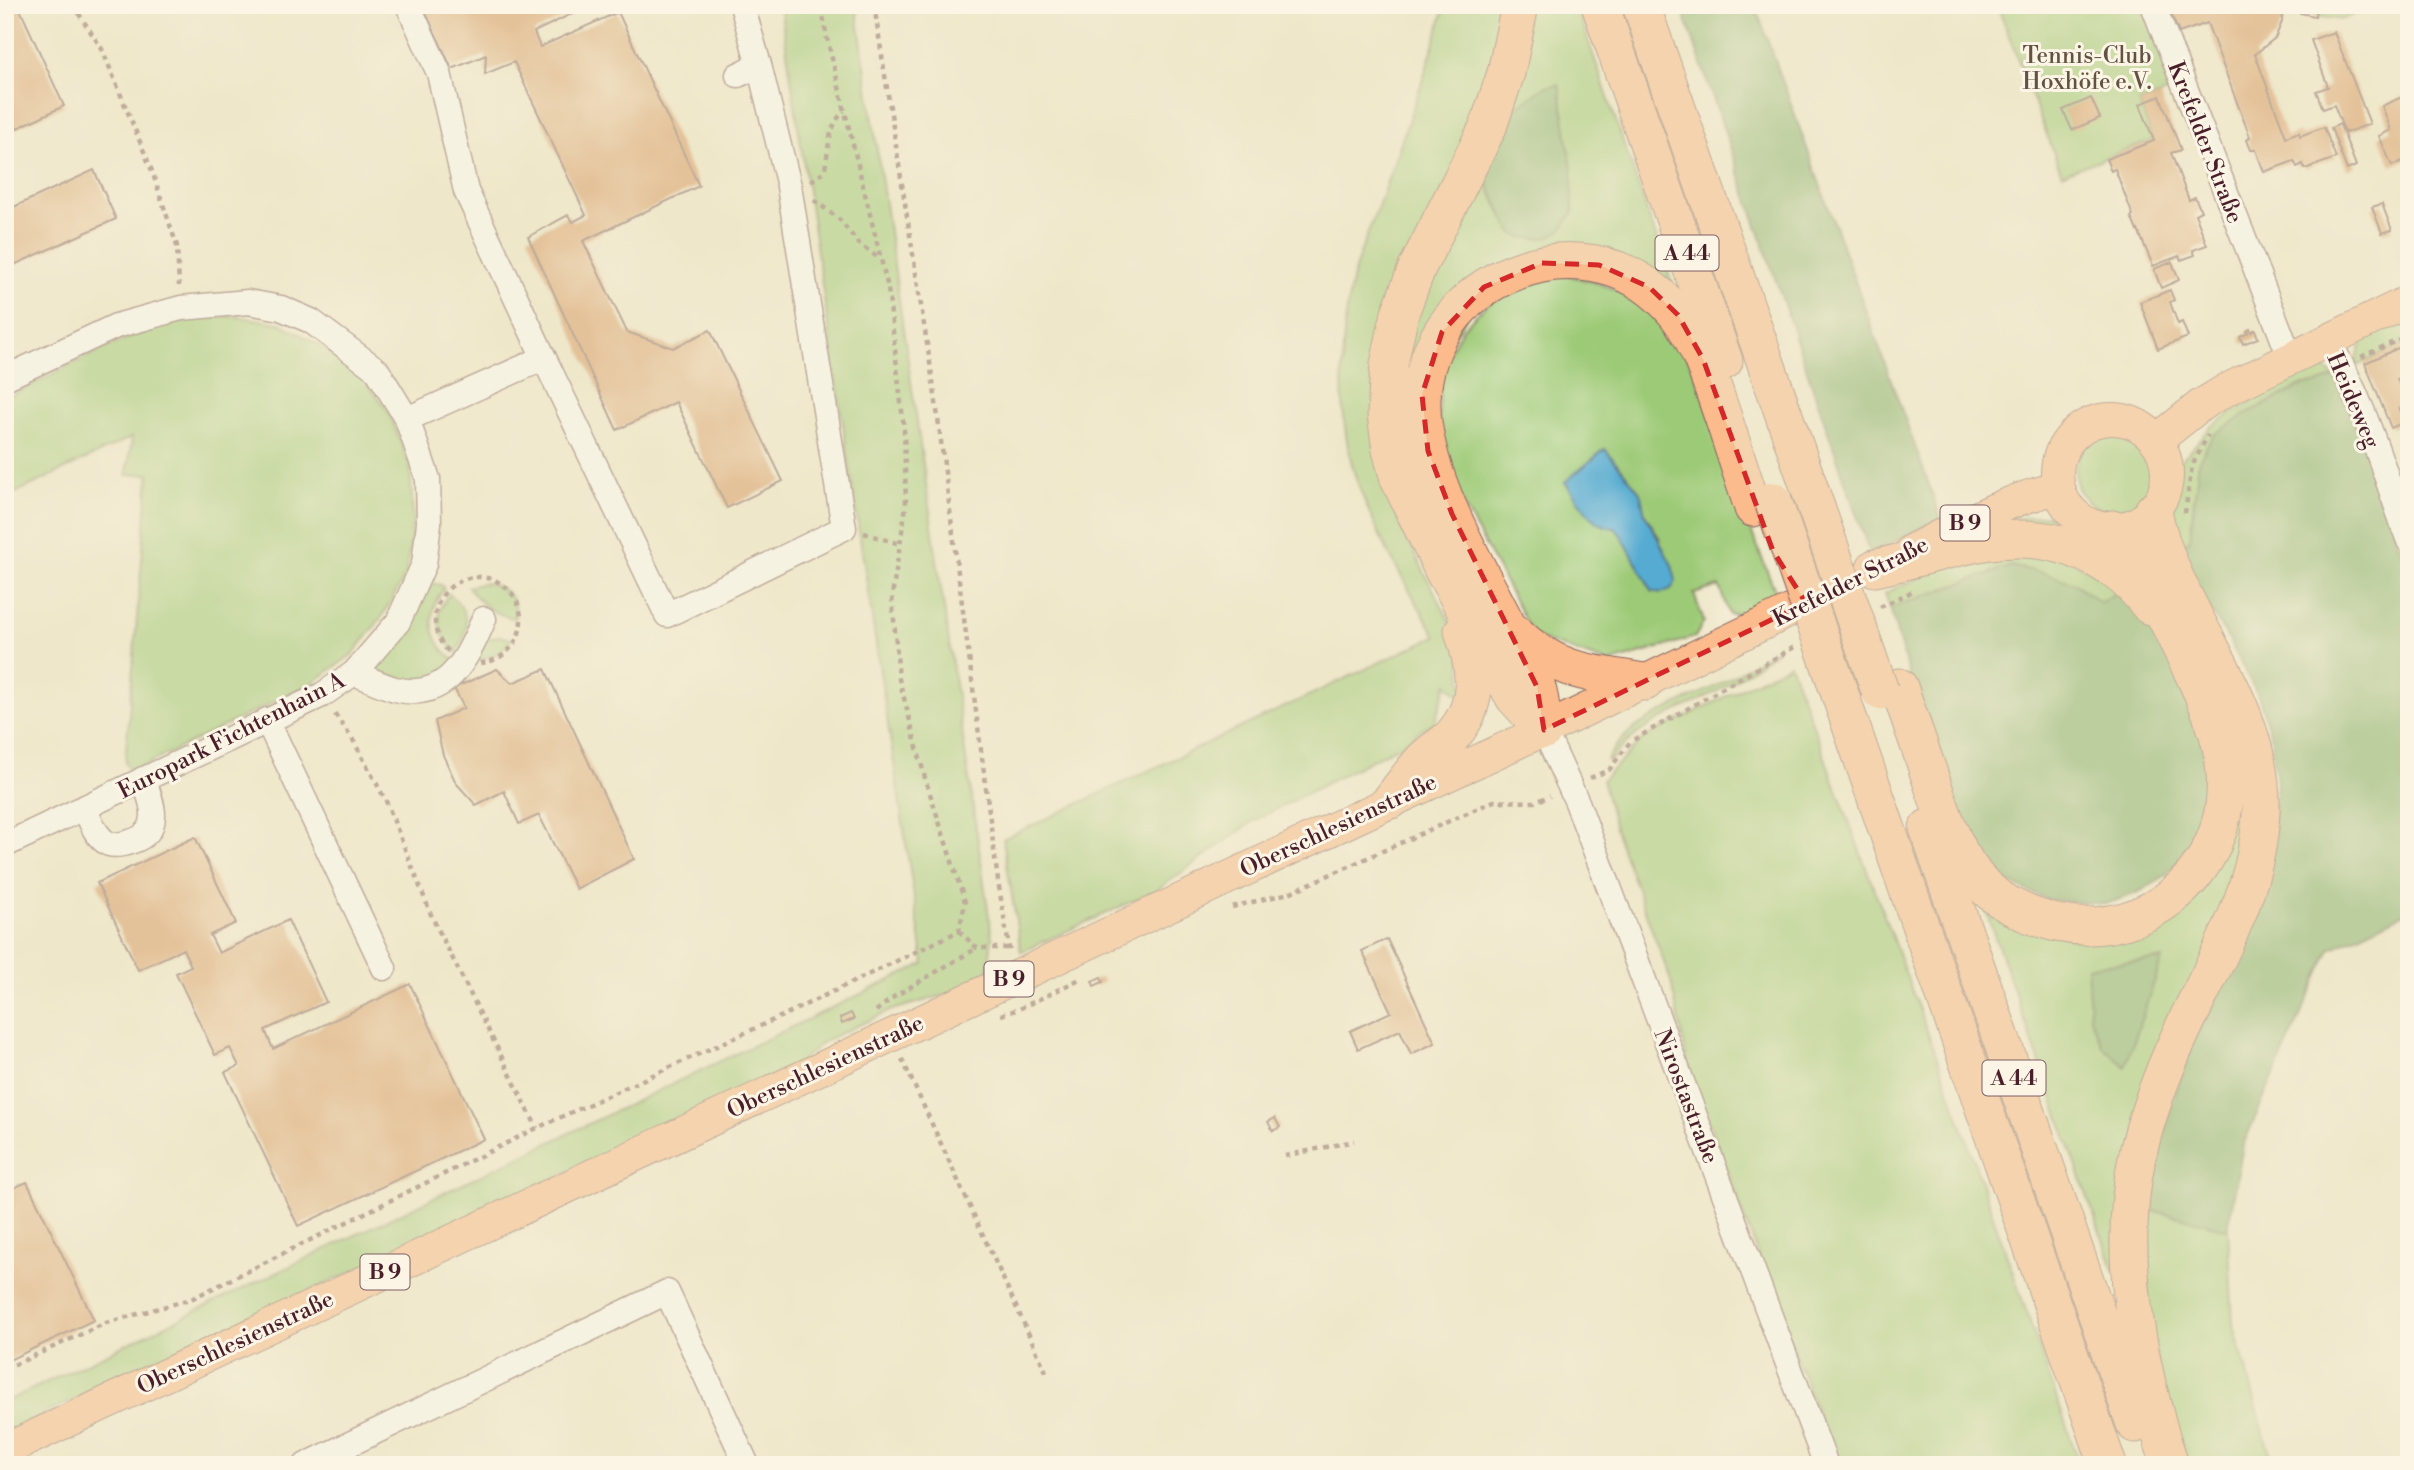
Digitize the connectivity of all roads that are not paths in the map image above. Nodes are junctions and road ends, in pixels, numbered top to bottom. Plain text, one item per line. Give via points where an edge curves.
1 (408, 5) edge
2 (742, 5) edge
3 (1520, 5) edge
4 (1600, 5) edge
5 (1641, 5) edge
6 (2153, 5) edge
7 (2409, 301) edge
8 (2335, 353) junction
9 (2290, 357) junction
10 (544, 358) junction
11 (5, 378) edge
12 (407, 419) junction
13 (2156, 441) junction
14 (2059, 488) junction
15 (1763, 505) junction
16 (2153, 511) junction
17 (2112, 529) junction
18 (2409, 541) edge
19 (1875, 568) junction
20 (1443, 570) junction
21 (484, 619) dead end
22 (1507, 626) junction
23 (2191, 669) junction
24 (354, 673) junction
25 (1645, 682) junction
26 (1889, 689) junction
27 (267, 720) junction
28 (1544, 730) junction
29 (143, 779) junction
30 (1391, 800) junction
31 (85, 808) junction
32 (5, 845) edge
33 (384, 968) dead end
34 (5, 1450) edge
35 (306, 1465) edge
36 (747, 1465) edge
37 (1826, 1465) edge
38 (2109, 1465) edge
39 (2149, 1465) edge
40 (2170, 1465) edge

1 - 10 street via 439,73 466,191
2 - 10 street via 748,70 789,186 844,527 667,615
3 - 20 highway via 1491,119 1417,268 1399,313 1389,364 1386,399 1391,450 1399,479
4 - 15 highway, A 44
5 - 26 highway, A 44, bridge via 1738,284 1819,487
6 - 9 street, Krefelder Straße
7 - 8 main road
8 - 9 main road
8 - 18 street, Heideweg
9 - 13 main road via 2201,405
10 - 12 street
11 - 12 street, Europark Fichtenhain A via 116,326 181,308 248,302 281,308 311,321 377,370
12 - 24 street, Europark Fichtenhain A via 428,479 424,564 398,622
13 - 14 main road via 2127,422 2094,422 2078,430 2059,458
13 - 16 main road via 2166,471 2165,486
14 - 17 main road via 2073,514 2095,527
14 - 19 main road, Krefelder Straße / B 9 via 2006,504
15 - 22 highway via 1703,359 1688,330 1659,295 1628,275 1585,262 1542,264 1503,276 1474,295 1442,332 1428,363 1422,409 1437,478
15 - 38 highway, A 44, bridge via 1811,610
16 - 17 main road via 2140,522
16 - 40 highway via 2171,566 2243,717 2261,797 2257,850 2244,897 2159,1082 2134,1175 2130,1239 2135,1317 2150,1399
17 - 23 highway via 2137,557
19 - 23 highway via 2002,539 2060,543 2098,559 2126,580 2158,617
19 - 25 main road, Krefelder Straße / B 9
20 - 28 highway via 1514,697
20 - 30 highway via 1470,652 1473,699 1453,735 1423,759
21 - 24 street via 452,677 426,690 396,689
22 - 25 highway via 1534,650 1564,667
22 - 28 highway via 1537,687
23 - 26 highway via 2224,758 2225,808 2217,837 2201,867 2167,900 2136,916 2092,926 2063,925 2029,915 2001,900 1978,879 1945,819
24 - 27 street, Europark Fichtenhain A via 322,695
25 - 28 main road, Oberschlesienstraße / B 9
26 - 39 highway, A 44
27 - 29 street, Europark Fichtenhain A
27 - 33 street
28 - 30 main road, Oberschlesienstraße / B 9
28 - 37 street, Nirostastraße via 1577,802
29 - 31 street, Europark Fichtenhain A
29 - 31 street via 154,804 154,817 149,833 136,841 109,844 97,834
30 - 34 main road, Oberschlesienstraße / B 9
31 - 32 street, Europark Fichtenhain A
35 - 36 street via 667,1292

